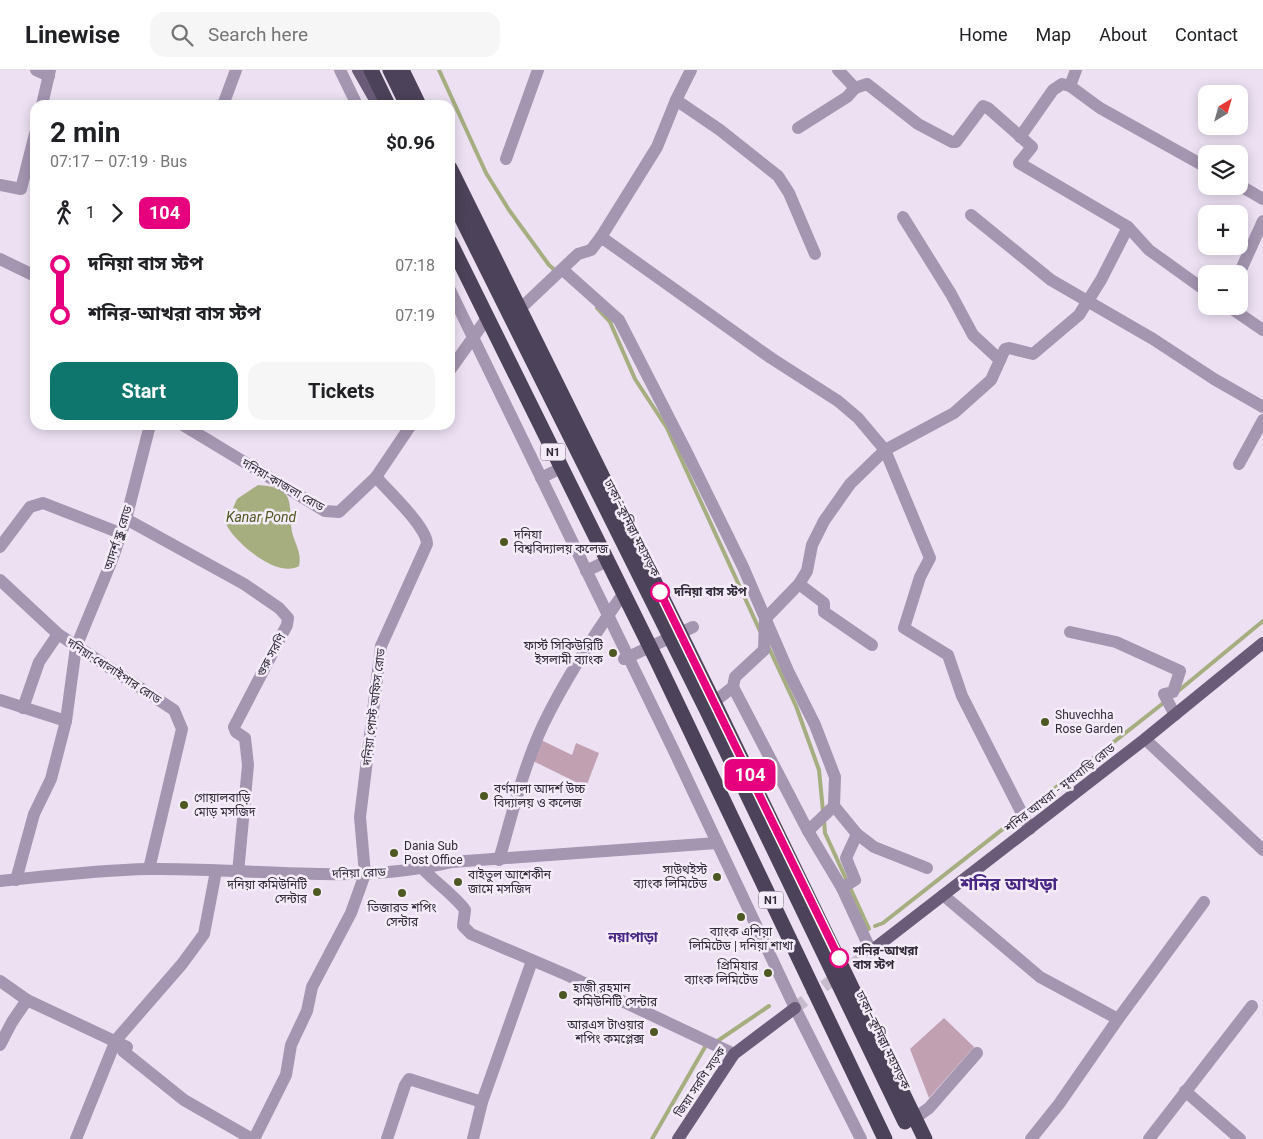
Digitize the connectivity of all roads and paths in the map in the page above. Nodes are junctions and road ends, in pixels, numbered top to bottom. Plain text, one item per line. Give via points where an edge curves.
1 (36, 70) edge
2 (236, 70) edge
3 (340, 70) edge
4 (358, 70) edge
5 (371, 70) edge
6 (390, 70) edge
7 (402, 70) edge
8 (538, 70) edge
9 (691, 70) edge
10 (838, 70) edge
11 (1076, 70) edge
12 (49, 73) edge
13 (1070, 86) junction
14 (855, 88) junction
15 (46, 100) edge
16 (224, 100) edge
17 (355, 100) edge
18 (375, 100) edge
19 (386, 100) edge
20 (405, 100) edge
21 (417, 100) edge
22 (676, 100) junction
23 (798, 128) dead end
24 (1020, 136) junction
25 (30, 154) edge
26 (506, 160) dead end
27 (1198, 163) edge
28 (455, 178) edge
29 (0, 185) edge
30 (1248, 190) edge
31 (1263, 199) edge
32 (455, 205) edge
33 (971, 215) dead end
34 (903, 217) dead end
35 (1263, 221) edge
36 (1128, 227) junction
37 (601, 237) junction
38 (455, 252) edge
39 (815, 254) dead end
40 (0, 259) edge
41 (1242, 265) edge
42 (560, 272) junction
43 (30, 274) edge
44 (1198, 285) edge
45 (455, 300) edge
46 (1088, 302) junction
47 (520, 309) junction
48 (1241, 315) edge
49 (487, 318) junction
50 (1263, 330) edge
51 (474, 337) junction
52 (1000, 360) junction
53 (455, 363) edge
54 (1263, 407) edge
55 (1263, 420) edge
56 (149, 430) edge
57 (191, 430) edge
58 (408, 430) edge
59 (885, 450) junction
60 (1239, 464) dead end
61 (561, 468) junction
62 (376, 477) junction
63 (541, 478) junction
64 (126, 519) junction
65 (120, 533) junction
66 (0, 547) edge
67 (607, 561) junction
68 (586, 571) junction
69 (0, 580) edge
70 (799, 584) junction
71 (623, 594) junction
72 (608, 615) junction
73 (765, 619) junction
74 (693, 627) dead end
75 (1070, 632) dead end
76 (58, 634) junction
77 (1263, 643) edge
78 (872, 645) dead end
79 (76, 647) junction
80 (626, 658) junction
81 (733, 687) junction
82 (0, 700) edge
83 (714, 702) junction
84 (24, 708) junction
85 (1174, 711) junction
86 (66, 721) junction
87 (1144, 739) junction
88 (834, 806) junction
89 (1028, 825) junction
90 (808, 831) junction
91 (857, 834) junction
92 (717, 843) junction
93 (1263, 850) edge
94 (499, 860) junction
95 (927, 868) dead end
96 (149, 869) junction
97 (423, 869) junction
98 (216, 871) junction
99 (238, 872) junction
100 (365, 874) junction
101 (16, 880) junction
102 (0, 881) edge
103 (842, 888) junction
104 (943, 895) junction
105 (1204, 902) dead end
106 (871, 951) joint
107 (532, 961) junction
108 (0, 980) edge
109 (27, 1000) junction
110 (1252, 1006) dead end
111 (795, 1008) junction
112 (1118, 1019) junction
113 (116, 1040) junction
114 (0, 1046) edge
115 (976, 1053) dead end
116 (734, 1054) junction
117 (1185, 1091) junction
118 (482, 1102) junction
119 (915, 1118) junction
120 (76, 1139) edge
121 (253, 1139) edge
122 (387, 1139) edge
123 (473, 1139) edge
124 (678, 1139) edge
125 (861, 1139) edge
126 (885, 1139) edge
127 (914, 1139) edge
128 (925, 1139) edge
129 (1031, 1139) edge
130 (1149, 1139) edge
131 (1240, 1139) edge

1 - 12 street
2 - 16 street
3 - 17 street
4 - 18 main road
5 - 19 highway
6 - 20 highway
7 - 21 highway
8 - 26 street
9 - 22 street
10 - 14 street
11 - 13 street
12 - 15 street
13 - 24 street via 1062,84 1053,90
13 - 27 street via 1100,108
14 - 23 street via 847,97
14 - 24 street via 867,84 918,124 952,142 956,142 984,106
22 - 37 street via 657,147
22 - 39 street via 778,176 789,193
24 - 36 street via 1032,147 1019,163
25 - 29 street via 21,189
28 - 47 highway
30 - 31 street
32 - 127 highway, ঢাকা–কুমিল্লা মহাসড়ক / N1 via 706,709
33 - 46 street via 1051,280
34 - 52 street via 951,294 972,335
35 - 41 street
36 - 44 street via 1149,250
36 - 46 street
37 - 42 street via 592,250 578,254
37 - 59 street via 764,353 838,401 858,418
38 - 49 highway, N1
40 - 43 street
42 - 47 street
42 - 73 street via 619,320 743,566
45 - 51 street
46 - 52 street via 1079,315 1037,352 1033,354 1009,348 1005,349
46 - 54 street
47 - 83 highway
48 - 50 street
49 - 51 street
49 - 61 highway, N1
51 - 53 street
51 - 63 street
52 - 59 street via 991,380 954,413
55 - 60 street
56 - 64 street, আদর্শ স্কুল রোড
57 - 62 street, দনিয়া-কাজলা রোড via 325,511 339,512 347,507
58 - 62 street, দনিয়া-কাজলা রোড
59 - 70 street via 850,484 824,521 812,545 807,571
59 - 89 street via 930,558 904,628 948,655 962,696
61 - 63 street
61 - 67 highway, N1
62 - 100 street, দনিয়া পোস্ট অফিস রোড via 416,524 427,544 381,646 360,817
63 - 68 street
64 - 65 street, আদর্শ স্কুল রোড
64 - 99 street, গুরু সরণি via 244,584 288,618 288,625 234,727 245,738 248,764
65 - 66 street via 43,502 26,511
65 - 79 street, আদর্শ স্কুল রোড
67 - 68 street
67 - 71 highway, N1
68 - 72 street
69 - 76 street, দনিয়া-ধোলাইপার রোড
70 - 73 street
70 - 78 street via 824,603 824,612
71 - 72 street
71 - 126 highway, N1
72 - 80 street
72 - 94 street via 543,726 527,764
73 - 81 street via 764,648 735,678
73 - 88 street via 829,760 835,777
74 - 80 street
75 - 85 street via 1116,642 1180,671 1173,692 1164,694
76 - 79 street, দনিয়া-ধোলাইপার রোড
76 - 84 street via 38,662
77 - 85 main road, শনির আখরা - মৃধাবাড়ি রোড
79 - 86 street, আদর্শ স্কুল রোড
79 - 96 street, দনিয়া-ধোলাইপার রোড via 174,710 182,729
80 - 92 street
81 - 83 street
81 - 90 street
82 - 84 street
83 - 119 highway
84 - 86 street
85 - 87 main road, শনির আখরা - মৃধাবাড়ি রোড
86 - 101 street, আদর্শ স্কুল রোড via 51,778 34,814
87 - 89 main road, শনির আখরা - মৃধাবাড়ি রোড
87 - 93 street
88 - 90 street
88 - 91 street
89 - 104 main road, শনির আখরা - মৃধাবাড়ি রোড
90 - 103 street
91 - 95 street via 874,847
91 - 103 street via 846,858 855,880
92 - 94 street, দনিয়া রোড
92 - 111 street
94 - 97 street, দনিয়া রোড via 452,862
96 - 98 street, দনিয়া রোড
96 - 101 street, দনিয়া রোড
97 - 100 street, দনিয়া রোড
97 - 107 street via 461,904 465,910 463,926 466,931
98 - 99 street, দনিয়া রোড
98 - 113 street via 204,934
99 - 100 street, দনিয়া রোড
100 - 121 street via 352,913 312,988 307,1012 291,1045 286,1075
101 - 102 street, দনিয়া রোড
103 - 106 street
104 - 106 main road, শনির আখরা - মৃধাবাড়ি রোড
104 - 112 street via 1040,977
105 - 112 street
107 - 116 street
107 - 118 street
108 - 109 street
109 - 113 street
109 - 114 street
110 - 117 street
111 - 116 main road, জিয়া সরণি সড়ক
111 - 125 street
112 - 129 street
113 - 120 street
113 - 121 street via 127,1046 123,1051 184,1100
115 - 119 street via 929,1108
116 - 124 main road, জিয়া সরণি সড়ক
117 - 130 street
117 - 131 street
118 - 122 street via 409,1080
118 - 123 street
119 - 128 highway

